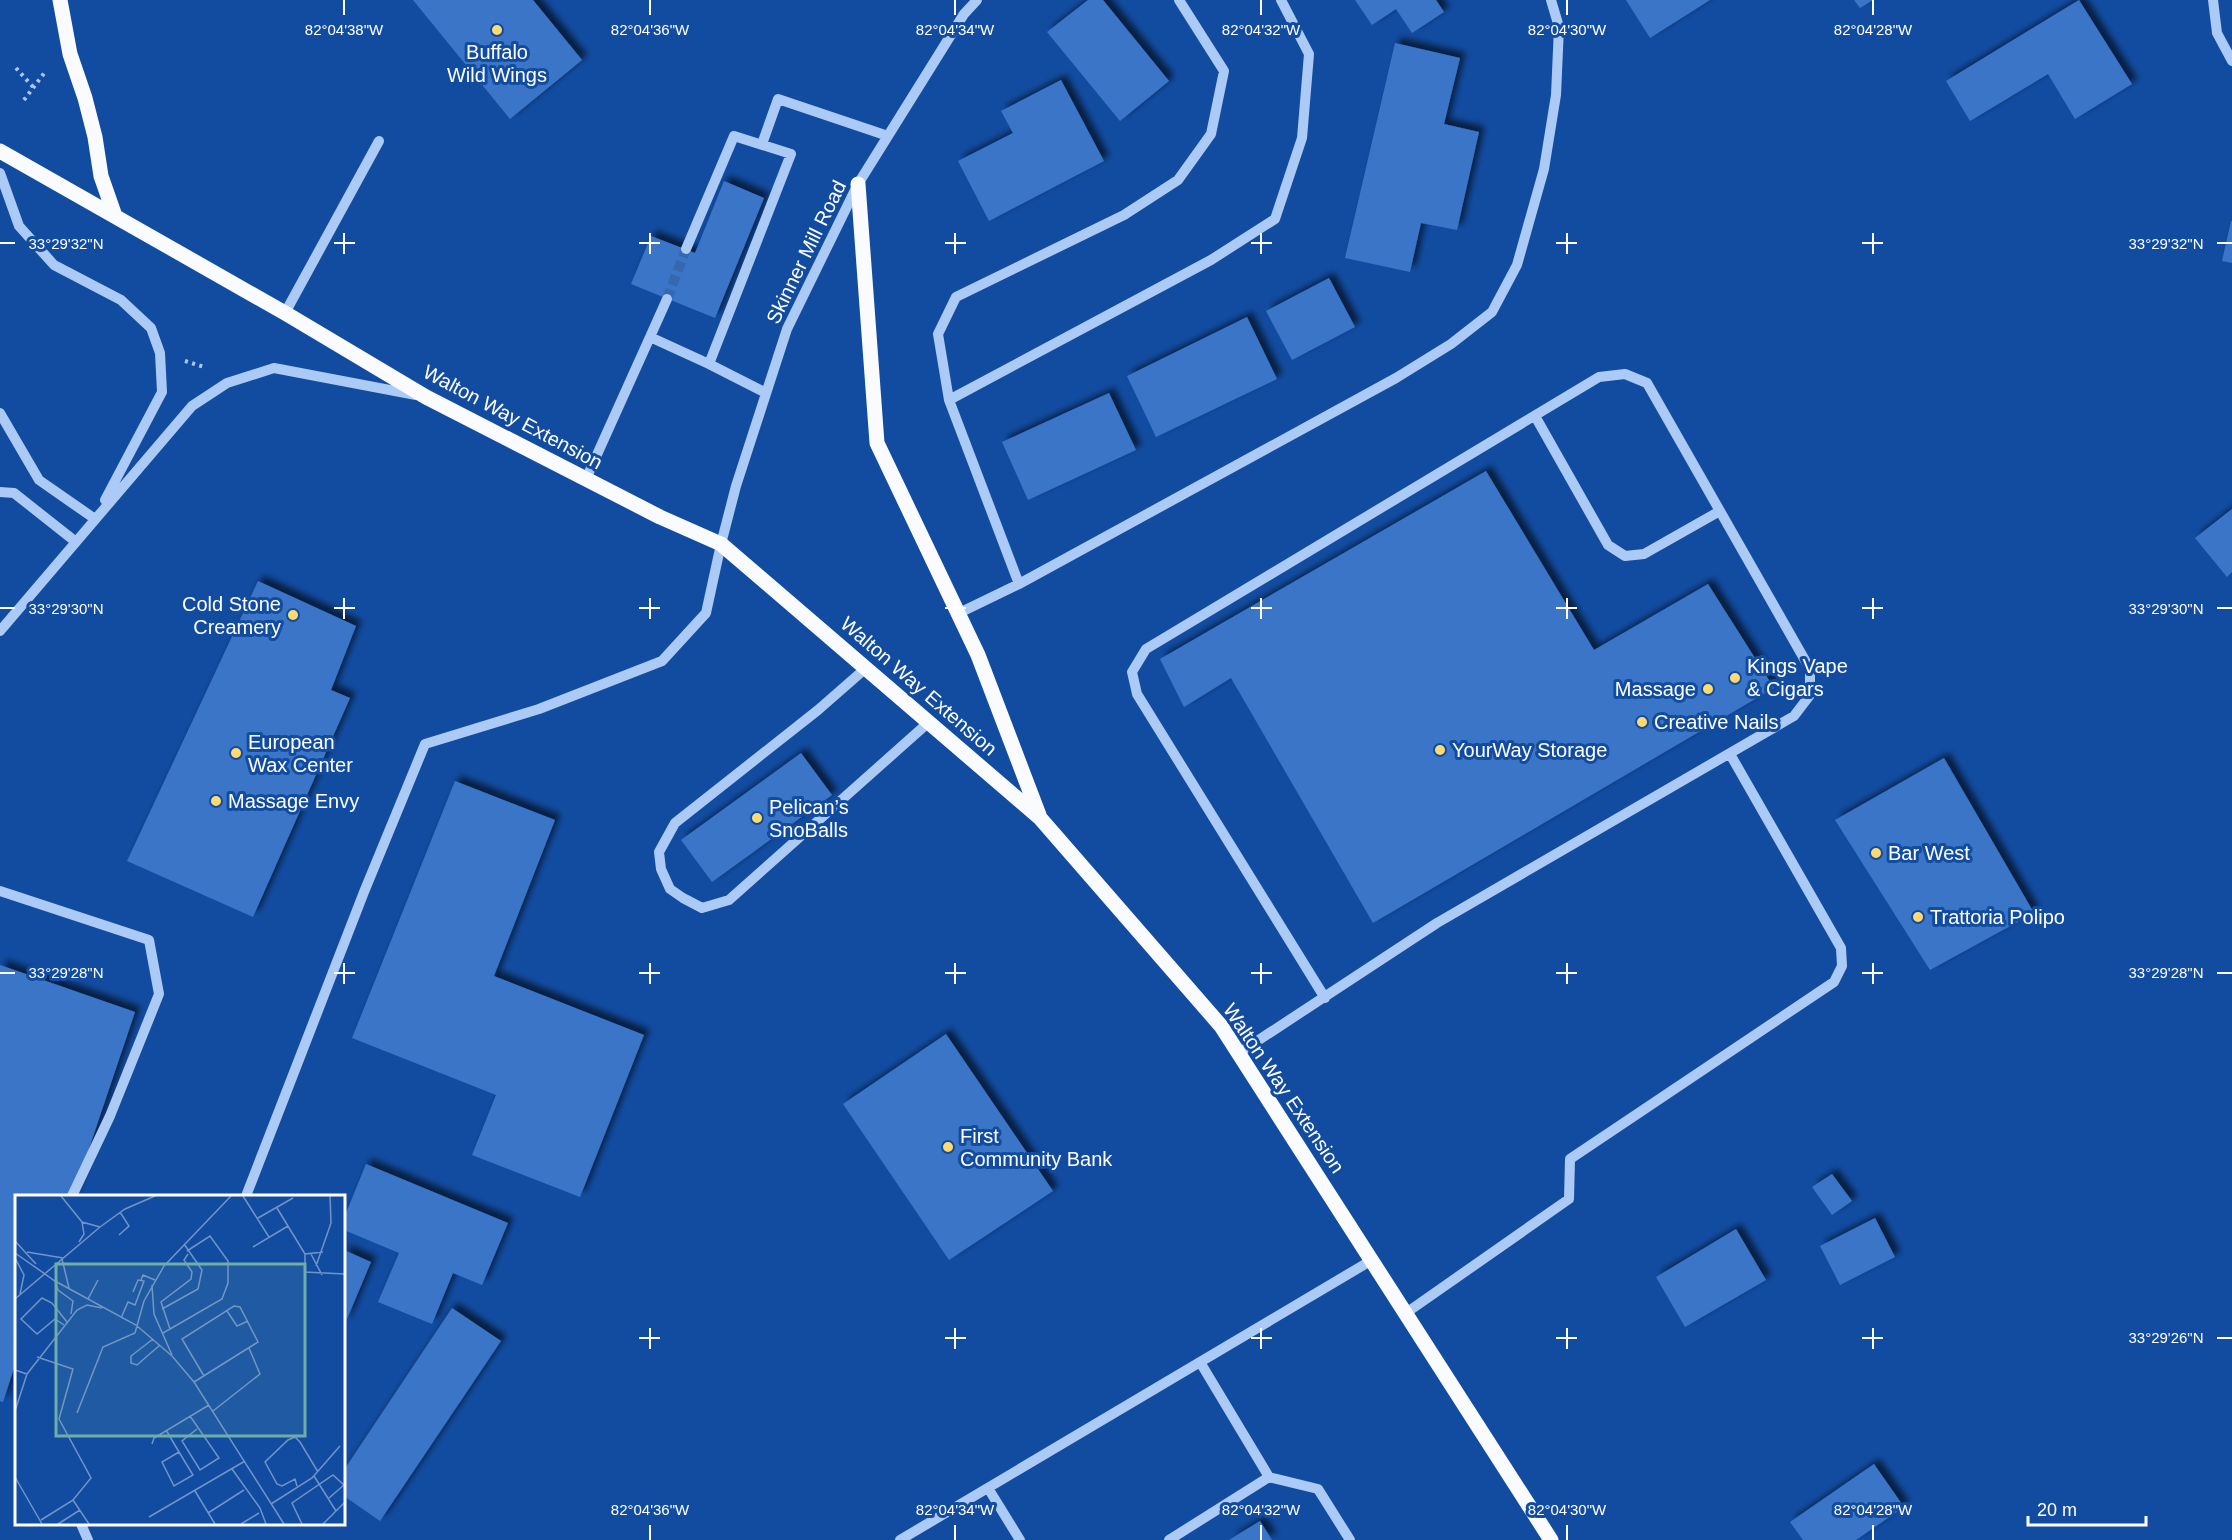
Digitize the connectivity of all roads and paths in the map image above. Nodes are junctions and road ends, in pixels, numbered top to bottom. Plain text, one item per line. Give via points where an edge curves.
1 (60, 0) edge
2 (977, 0) edge
3 (1179, 0) edge
4 (1281, 0) edge
5 (1551, 0) edge
6 (2212, 0) edge
7 (2232, 61) edge
8 (16, 68) dead end
9 (47, 69) dead end
10 (34, 88) junction
11 (24, 100) dead end
12 (888, 136) junction
13 (379, 141) dead end
14 (762, 144) junction
15 (0, 151) edge
16 (0, 173) edge
17 (858, 184) junction
18 (115, 216) junction
19 (686, 249) tunnel mouth
20 (667, 299) tunnel mouth
21 (285, 313) junction
22 (650, 338) junction
23 (179, 359) dead end
24 (709, 364) junction
25 (208, 369) dead end
26 (766, 393) junction
27 (426, 397) junction
28 (949, 400) junction
29 (0, 413) edge
30 (1535, 416) junction
31 (586, 479) junction
32 (0, 492) edge
33 (1720, 512) junction
34 (95, 519) junction
35 (76, 542) junction
36 (721, 544) junction
37 (1019, 584) junction
38 (957, 614) junction
39 (0, 631) edge
40 (866, 668) junction
41 (928, 722) junction
42 (1730, 754) junction
43 (1040, 818) junction
44 (0, 891) edge
45 (1325, 998) junction
46 (1239, 1053) junction
47 (73, 1195) edge
48 (247, 1195) edge
49 (1372, 1260) junction
50 (1406, 1313) junction
51 (1200, 1362) junction
52 (1269, 1477) junction
53 (988, 1488) junction
54 (81, 1525) edge
55 (88, 1540) edge
56 (900, 1540) edge
57 (1020, 1540) edge
58 (1169, 1540) edge
59 (1350, 1540) edge
60 (1551, 1540) edge

1 - 18 main road via 69,54 85,98 101,176
2 - 12 street, Skinner Mill Road via 964,14
3 - 28 street via 1224,71 1211,135 1178,180 1124,215 956,297 938,333
4 - 28 street via 1309,54 1302,138 1275,219 1211,260
5 - 37 street via 1559,27 1556,95 1544,169 1517,265 1492,312 1451,344 1396,378
6 - 7 street via 2217,33
8 - 10 path
9 - 10 path
10 - 11 path
12 - 14 street via 778,99
12 - 17 street, Skinner Mill Road
13 - 21 street
14 - 19 street via 734,136
14 - 24 street via 791,154
15 - 18 main road, Walton Way Extension
16 - 34 street via 20,226 54,265 121,300 151,328 160,353 162,392
17 - 26 street, Skinner Mill Road via 787,329
17 - 38 main road via 877,443
18 - 21 main road, Walton Way Extension
20 - 22 street
21 - 27 main road, Walton Way Extension
22 - 24 street
22 - 31 street
23 - 25 path
24 - 26 street
26 - 36 street, Skinner Mill Road
27 - 31 main road, Walton Way Extension
27 - 34 street via 274,368 227,383 192,406
28 - 37 street
29 - 34 street via 39,480
30 - 33 street via 1599,377 1625,374 1647,383
30 - 33 street via 1608,545 1625,555 1644,554
30 - 45 street via 1146,649 1132,672 1137,694
31 - 36 main road, Walton Way Extension
32 - 35 street via 14,493
33 - 42 street via 1810,669 1810,695 1794,716
34 - 35 street
35 - 39 street
36 - 40 main road, Walton Way Extension
36 - 48 street, Skinner Mill Road via 706,613 662,661 539,709 425,744
37 - 38 street
38 - 43 main road via 978,655
40 - 41 main road, Walton Way Extension
40 - 41 street via 675,823 659,852 670,889 702,908 729,900
41 - 43 main road, Walton Way Extension
42 - 45 street via 1437,923
42 - 50 street via 1841,948 1842,966 1834,982 1570,1159 1569,1199
43 - 46 main road, Walton Way Extension via 1221,1026
44 - 47 street via 149,940 159,994
45 - 46 street
46 - 49 main road, Walton Way Extension
49 - 50 main road, Walton Way Extension
49 - 51 street
50 - 60 main road, Walton Way Extension
51 - 52 street
51 - 53 street
52 - 58 street
52 - 59 street via 1318,1490
53 - 56 street
53 - 57 street
54 - 55 street

